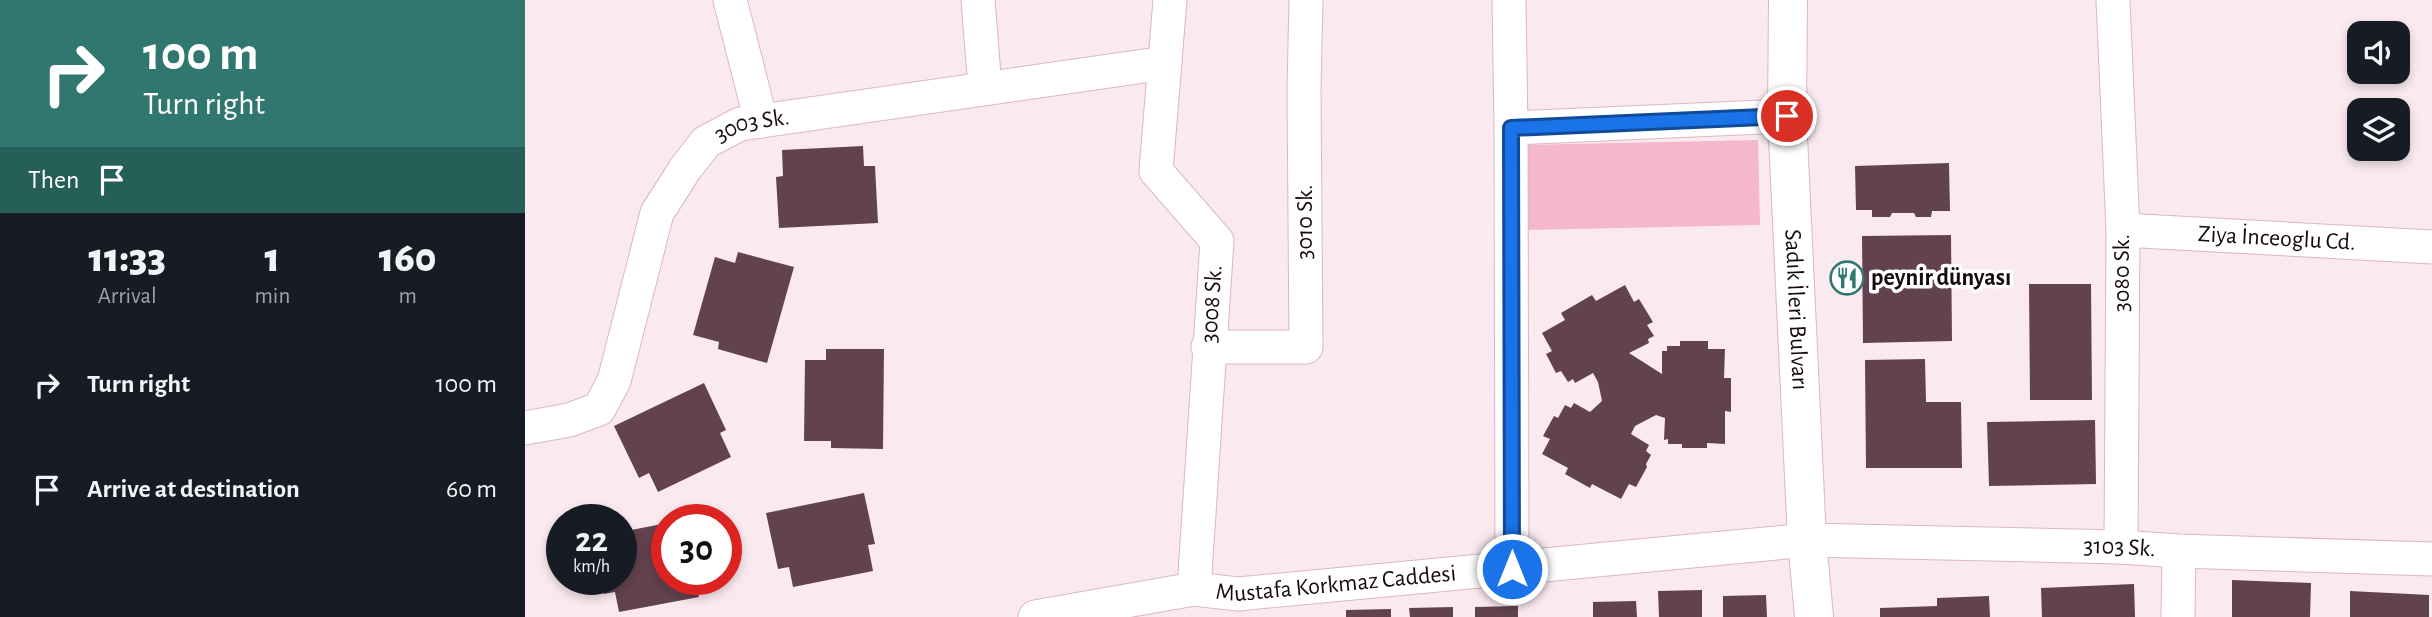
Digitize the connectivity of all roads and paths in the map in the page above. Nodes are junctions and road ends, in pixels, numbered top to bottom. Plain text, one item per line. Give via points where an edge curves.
1 (730, 0) edge
2 (978, 0) edge
3 (1170, 0) edge
4 (1306, 0) edge
5 (1509, 0) edge
6 (1788, 0) edge
7 (2113, 0) edge
8 (1165, 63) junction
9 (985, 88) junction
10 (1787, 116) junction
11 (761, 121) junction
12 (1511, 128) junction
13 (2123, 230) junction
14 (2432, 247) edge
15 (1208, 347) junction
16 (525, 428) edge
17 (1807, 540) junction
18 (2121, 547) junction
19 (2179, 551) junction
20 (2432, 559) edge
21 (1512, 569) junction
22 (1194, 589) junction
23 (1239, 606) edge
24 (1035, 617) edge
25 (1814, 617) edge
26 (2178, 617) edge

1 - 11 street
2 - 9 street
3 - 8 street, 3008 Sk.
4 - 15 street, 3010 Sk. via 1305,347
5 - 12 street
6 - 10 main road, Sadık İleri Bulvarı
7 - 13 street, 3080 Sk.
8 - 9 street, 3003 Sk.
8 - 15 street, 3008 Sk. via 1156,172 1217,241
9 - 11 street, 3003 Sk.
10 - 12 street
10 - 17 main road, Sadık İleri Bulvarı
11 - 16 street, 3003 Sk. via 740,124 706,142 657,213 614,381 599,409
12 - 21 street
13 - 14 street, Ziya İnceoglu Cd.
13 - 18 street, 3080 Sk.
15 - 22 street, 3008 Sk.
17 - 18 street, 3103 Sk.
17 - 21 street, Mustafa Korkmaz Caddesi
17 - 25 main road, Sadık İleri Bulvarı
18 - 19 street, 3103 Sk.
19 - 20 street, 3103 Sk.
19 - 26 street
21 - 23 street, Mustafa Korkmaz Caddesi
22 - 23 street, Mustafa Korkmaz Caddesi
22 - 24 street, Mustafa Korkmaz Caddesi

